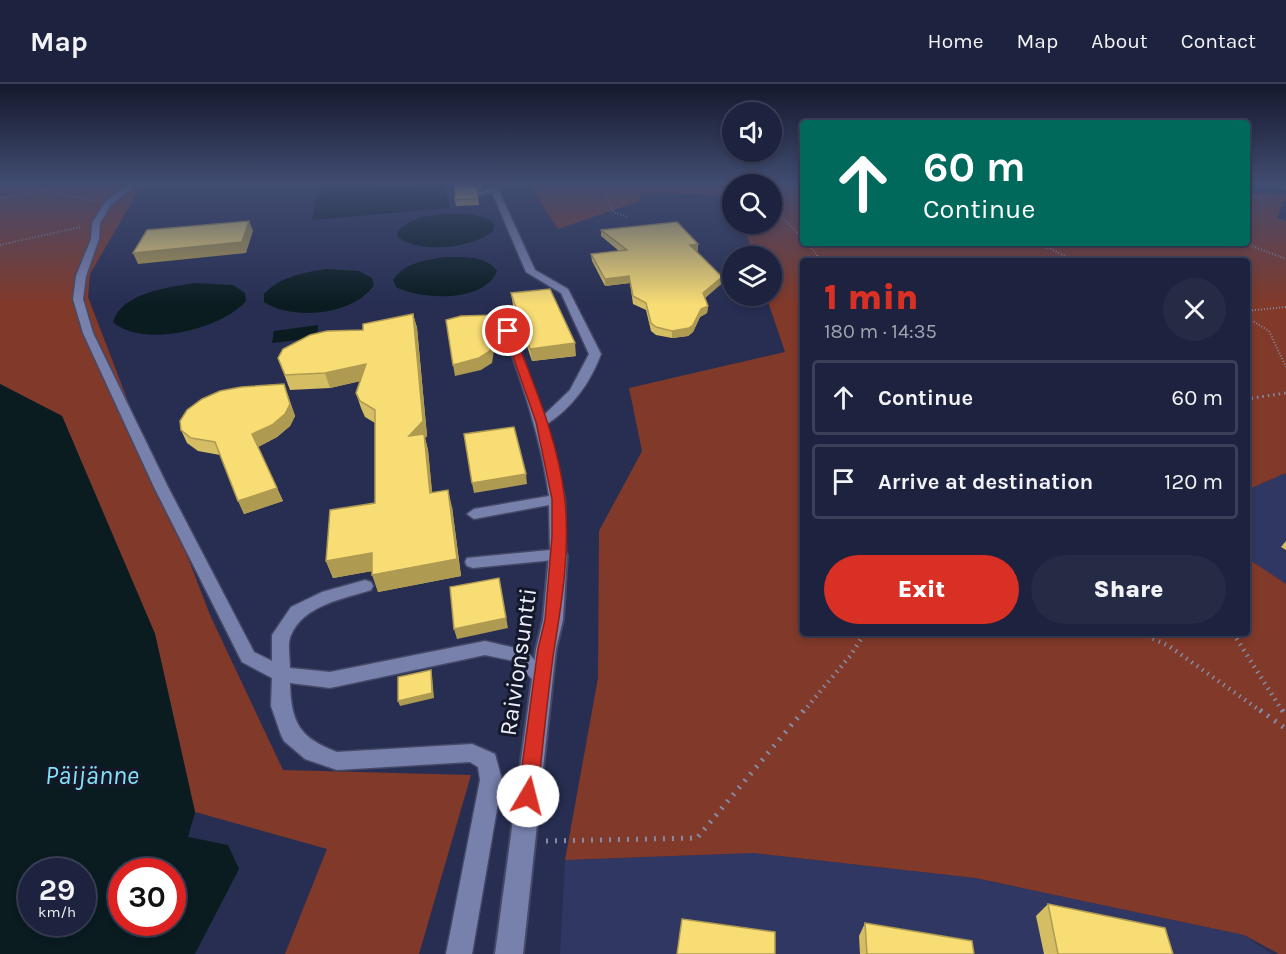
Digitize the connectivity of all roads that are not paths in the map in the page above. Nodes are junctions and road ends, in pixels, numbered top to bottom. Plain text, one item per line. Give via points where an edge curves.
1 (96, 224) edge
2 (511, 224) edge
3 (508, 331) dead end
4 (542, 422) junction
5 (558, 499) junction
6 (474, 514) dead end
7 (558, 555) junction
8 (473, 562) dead end
9 (365, 586) dead end
10 (280, 674) junction
11 (543, 678) junction
12 (459, 954) edge
13 (509, 954) edge

1 - 10 lane via 78,299 88,333 248,657
2 - 4 lane via 531,272 565,291 595,354 589,374 556,413
3 - 4 lane
4 - 5 lane
5 - 6 lane
5 - 7 lane
7 - 8 lane
7 - 11 street, Raivionsuntti
9 - 10 lane via 328,596 297,612 281,635
10 - 11 lane via 330,680 485,648 519,655
10 - 12 lane via 281,706 291,735 312,752 338,761 472,753 488,761 491,780
11 - 13 street, Raivionsuntti

